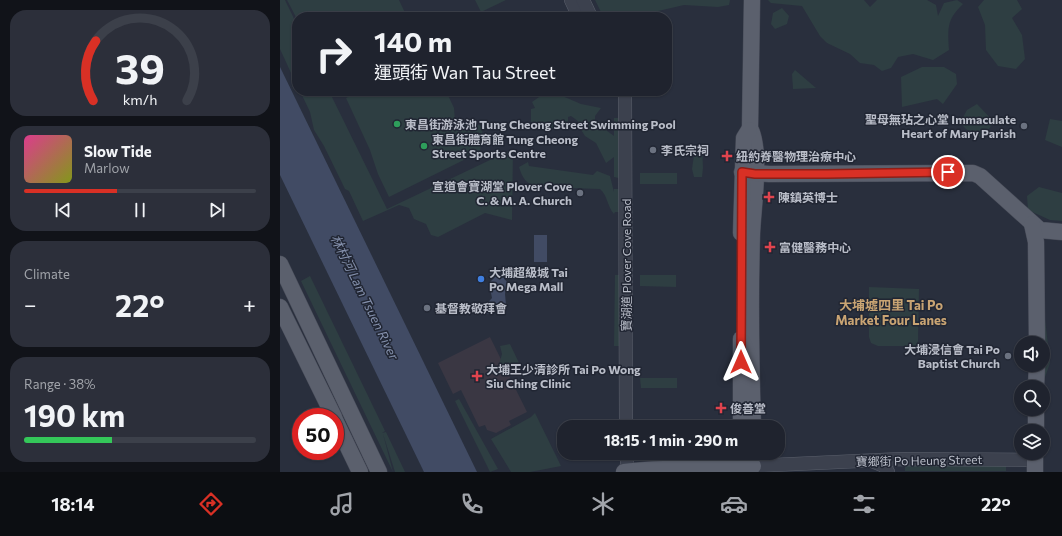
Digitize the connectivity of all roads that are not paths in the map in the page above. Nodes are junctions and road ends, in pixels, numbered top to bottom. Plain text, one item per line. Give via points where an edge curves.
1 (570, 0) edge
2 (583, 0) edge
3 (752, 0) edge
4 (576, 12) edge
5 (589, 12) edge
6 (625, 97) edge
7 (748, 173) junction
8 (1032, 224) junction
9 (1062, 232) edge
10 (1062, 240) edge
11 (1036, 255) junction
12 (280, 264) edge
13 (280, 307) edge
14 (1037, 336) edge
15 (330, 408) edge
16 (626, 420) edge
17 (741, 420) edge
18 (752, 420) edge
19 (344, 439) edge
20 (626, 460) edge
21 (872, 461) junction
22 (1035, 462) edge
23 (747, 464) edge
24 (360, 472) edge
25 (379, 472) edge
26 (625, 472) edge
27 (888, 472) edge

1 - 4 street
2 - 5 street
3 - 7 main road via 750,128 744,138
6 - 16 street, 寶湖道 Plover Cove Road
7 - 8 main road via 973,173 980,176
7 - 17 main road
7 - 18 main road via 752,242
8 - 9 main road via 1040,230
8 - 11 main road
10 - 11 main road via 1043,246
11 - 14 main road
12 - 25 main road
13 - 15 main road
19 - 24 main road
20 - 26 street
21 - 22 street, 寶鄉街 Po Heung Street via 901,459
21 - 23 street, 寶鄉街 Po Heung Street
21 - 27 street via 884,466
23 - 26 main road, 寶鄉街 Po Heung Street via 724,469 674,468

